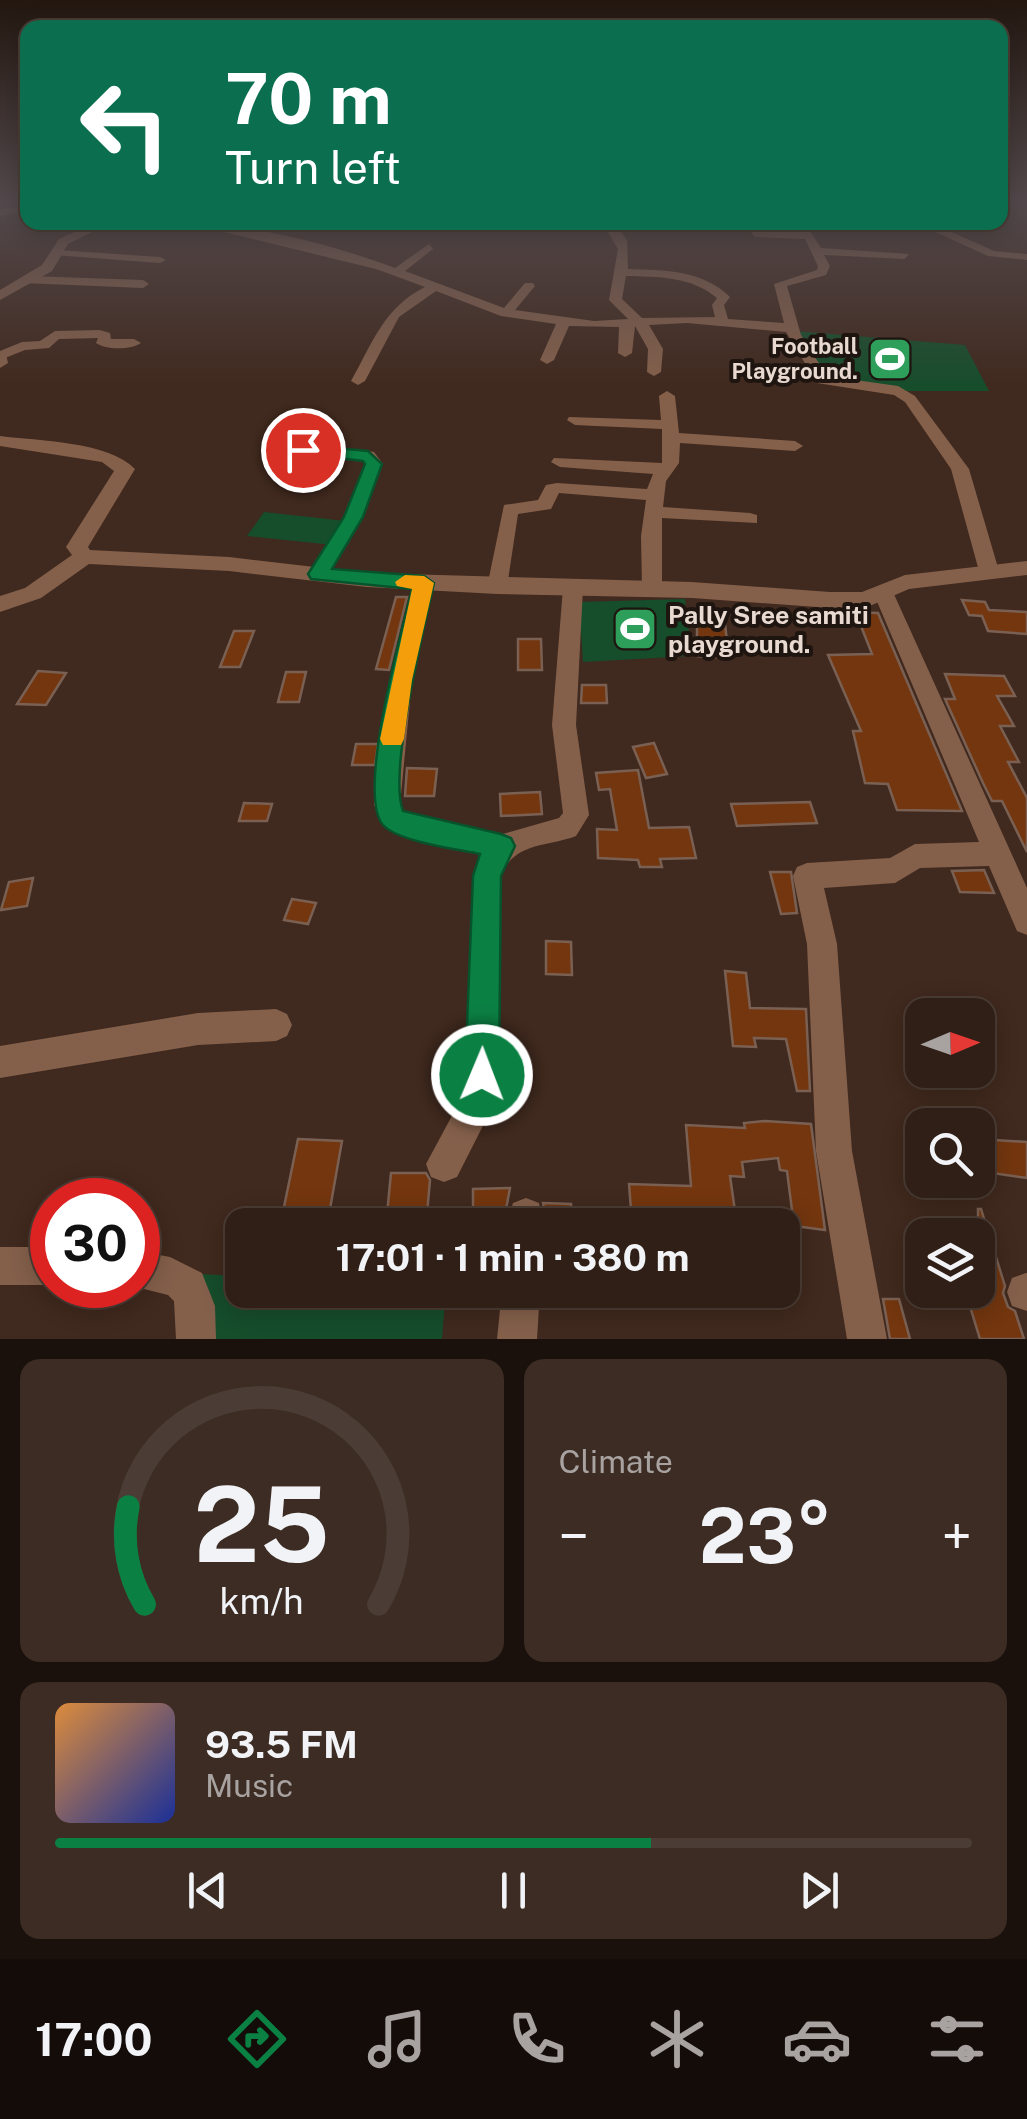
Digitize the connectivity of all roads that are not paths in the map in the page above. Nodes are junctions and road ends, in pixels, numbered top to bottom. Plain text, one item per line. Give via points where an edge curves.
1 (51, 262) edge
2 (362, 262) edge
3 (408, 262) edge
4 (623, 262) edge
5 (822, 262) edge
6 (397, 272) junction
7 (621, 272) junction
8 (28, 280) junction
9 (143, 284) dead end
10 (529, 286) dead end
11 (434, 287) junction
12 (0, 296) edge
13 (506, 313) junction
14 (722, 320) junction
15 (643, 321) junction
16 (564, 322) junction
17 (626, 323) junction
18 (792, 328) junction
19 (134, 344) dead end
20 (624, 353) dead end
21 (0, 359) edge
22 (547, 360) dead end
23 (654, 372) dead end
24 (358, 381) dead end
25 (667, 396) dead end
26 (576, 420) dead end
27 (671, 430) junction
28 (0, 441) edge
29 (795, 446) dead end
30 (303, 450) dead end
31 (560, 462) dead end
32 (665, 470) junction
33 (654, 503) junction
34 (750, 519) dead end
35 (84, 557) junction
36 (1027, 568) edge
37 (990, 571) junction
38 (318, 574) junction
39 (424, 583) junction
40 (497, 587) junction
41 (573, 588) junction
42 (652, 590) junction
43 (883, 592) junction
44 (0, 604) edge
45 (501, 846) junction
46 (998, 854) junction
47 (1024, 906) edge
48 (276, 1025) dead end
49 (0, 1062) edge
50 (444, 1164) dead end
51 (0, 1266) edge
52 (30, 1266) edge
53 (160, 1273) edge
54 (520, 1308) edge
55 (196, 1339) edge
56 (518, 1339) edge
57 (867, 1339) edge

1 - 8 street
2 - 6 street
3 - 6 street
4 - 7 street
5 - 18 street via 822,272 780,284
6 - 11 street
7 - 14 street via 702,283 724,297 718,305
7 - 15 street via 615,300
8 - 9 street
8 - 12 street
10 - 13 street
11 - 13 street
11 - 24 street via 394,311
13 - 16 street
14 - 15 street
14 - 18 street
15 - 17 street
15 - 23 street via 658,358
16 - 17 street
16 - 22 street
17 - 20 street
18 - 37 street via 822,380 898,391 910,399 960,469
19 - 21 street via 103,344 106,336 100,334 60,335
25 - 27 street
26 - 27 street
27 - 29 street
27 - 32 street
28 - 35 street via 107,457 125,468 77,547
30 - 38 street via 368,456 374,464 354,517
31 - 32 street
32 - 33 street
33 - 34 street
33 - 40 street via 558,488 544,505 510,508
33 - 42 street
35 - 38 street
35 - 44 street via 33,593
36 - 37 street
37 - 43 street via 905,582
38 - 39 street
39 - 40 street
39 - 45 street via 401,680 387,804 394,819 410,827
40 - 41 street
41 - 42 street
41 - 45 street via 564,725 576,815 567,828
42 - 43 street via 830,600 866,600
43 - 46 street
45 - 50 street via 487,876 478,1104
46 - 47 street
46 - 57 street via 915,856 895,870 807,876 822,944 834,1152
48 - 49 street via 198,1029
51 - 52 street
53 - 55 street via 190,1286
54 - 56 street

